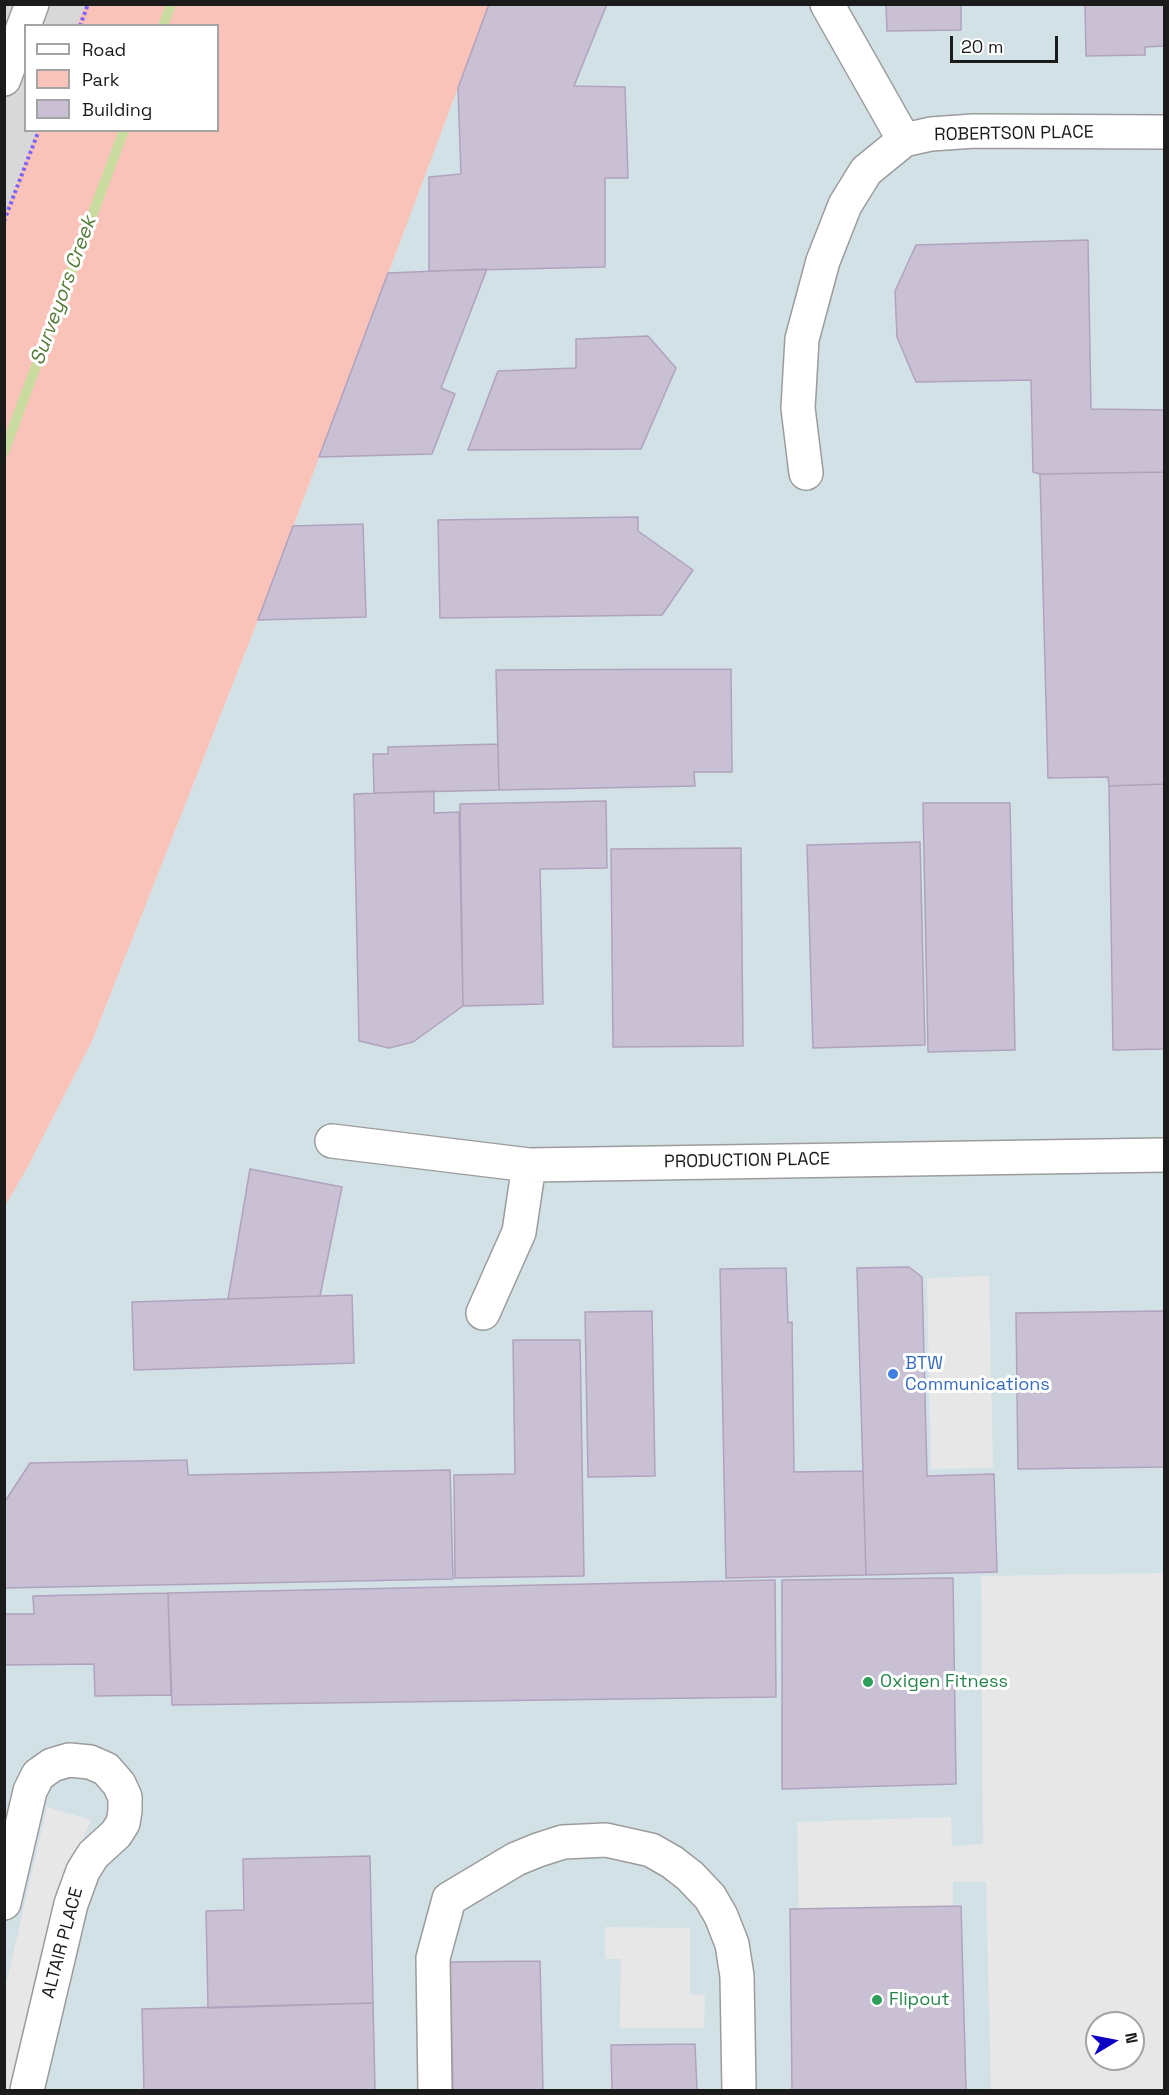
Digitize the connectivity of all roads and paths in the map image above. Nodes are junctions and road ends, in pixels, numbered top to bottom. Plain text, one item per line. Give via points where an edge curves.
1 (32, 4) edge
2 (88, 4) edge
3 (826, 4) edge
4 (25, 24) edge
5 (81, 24) edge
6 (24, 25) edge
7 (4, 79) edge
8 (38, 132) edge
9 (1164, 132) edge
10 (904, 140) junction
11 (4, 221) edge
12 (806, 473) dead end
13 (332, 1141) dead end
14 (1164, 1155) edge
15 (530, 1165) junction
16 (483, 1313) dead end
17 (4, 1903) edge
18 (27, 2091) edge
19 (435, 2091) edge
20 (739, 2091) edge

1 - 4 street
2 - 5 path
3 - 10 street
6 - 7 street
8 - 11 path
9 - 10 street, ROBERTSON PLACE via 974,131
10 - 12 street, ROBERTSON PLACE via 866,171 845,205 823,261 802,339 798,408
13 - 15 street, PRODUCTION PLACE
14 - 15 street, PRODUCTION PLACE
15 - 16 street via 519,1232
17 - 18 street, ALTAIR PLACE via 30,1791 38,1776 69,1760 90,1762 106,1769 125,1797 124,1817 116,1834 88,1863 71,1904
19 - 20 street via 433,1958 449,1899 516,1858 563,1842 596,1840 651,1850 672,1862 710,1897 721,1916 732,1944 737,1976

